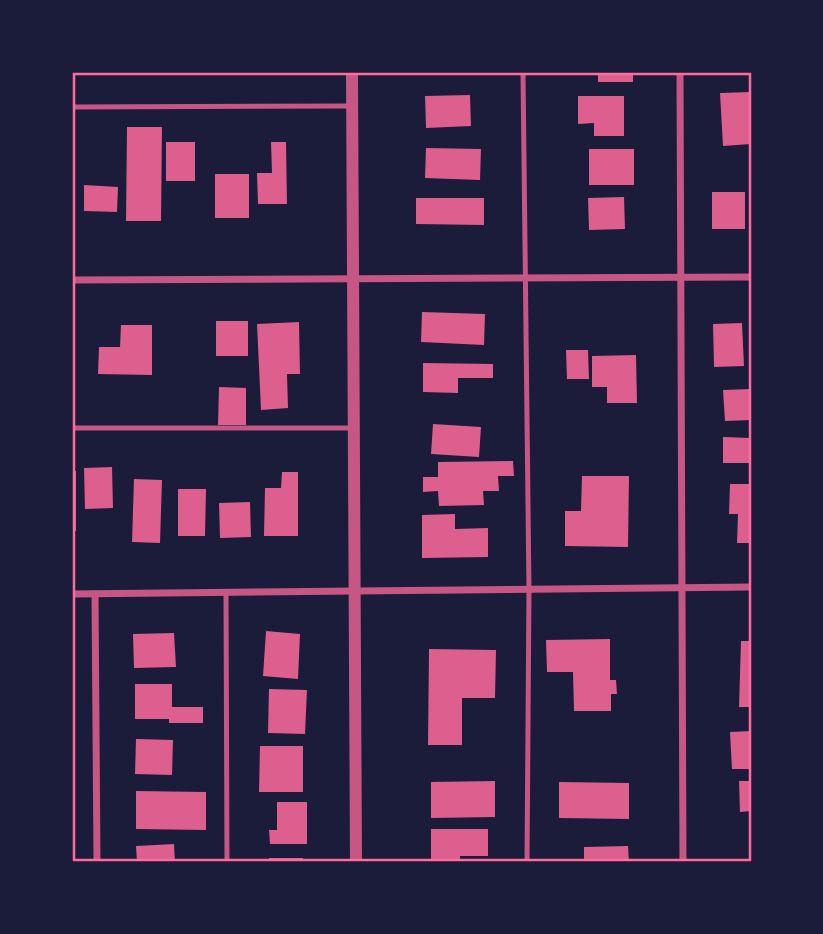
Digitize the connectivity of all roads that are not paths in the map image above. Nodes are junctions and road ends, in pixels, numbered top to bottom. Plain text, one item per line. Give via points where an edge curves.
1 (352, 72) edge
2 (523, 72) edge
3 (680, 72) edge
4 (352, 106) junction
5 (72, 107) edge
6 (681, 277) junction
7 (751, 277) edge
8 (526, 278) junction
9 (354, 279) junction
10 (72, 280) edge
11 (72, 428) edge
12 (354, 428) junction
13 (751, 587) edge
14 (682, 588) junction
15 (529, 590) junction
16 (355, 591) junction
17 (226, 592) junction
18 (72, 594) edge
19 (95, 594) junction
20 (97, 862) edge
21 (227, 862) edge
22 (356, 862) edge
23 (527, 862) edge
24 (683, 862) edge

1 - 4 street
2 - 8 lane
3 - 6 street
4 - 5 lane
4 - 9 street
6 - 7 street
6 - 8 street
6 - 14 street
8 - 9 street
8 - 15 lane
9 - 10 street
9 - 12 street
11 - 12 lane
12 - 16 street
13 - 14 street
14 - 15 street
14 - 24 street
15 - 16 street
15 - 23 lane
16 - 17 street
16 - 22 street
17 - 19 street
17 - 21 lane
18 - 19 street
19 - 20 street

